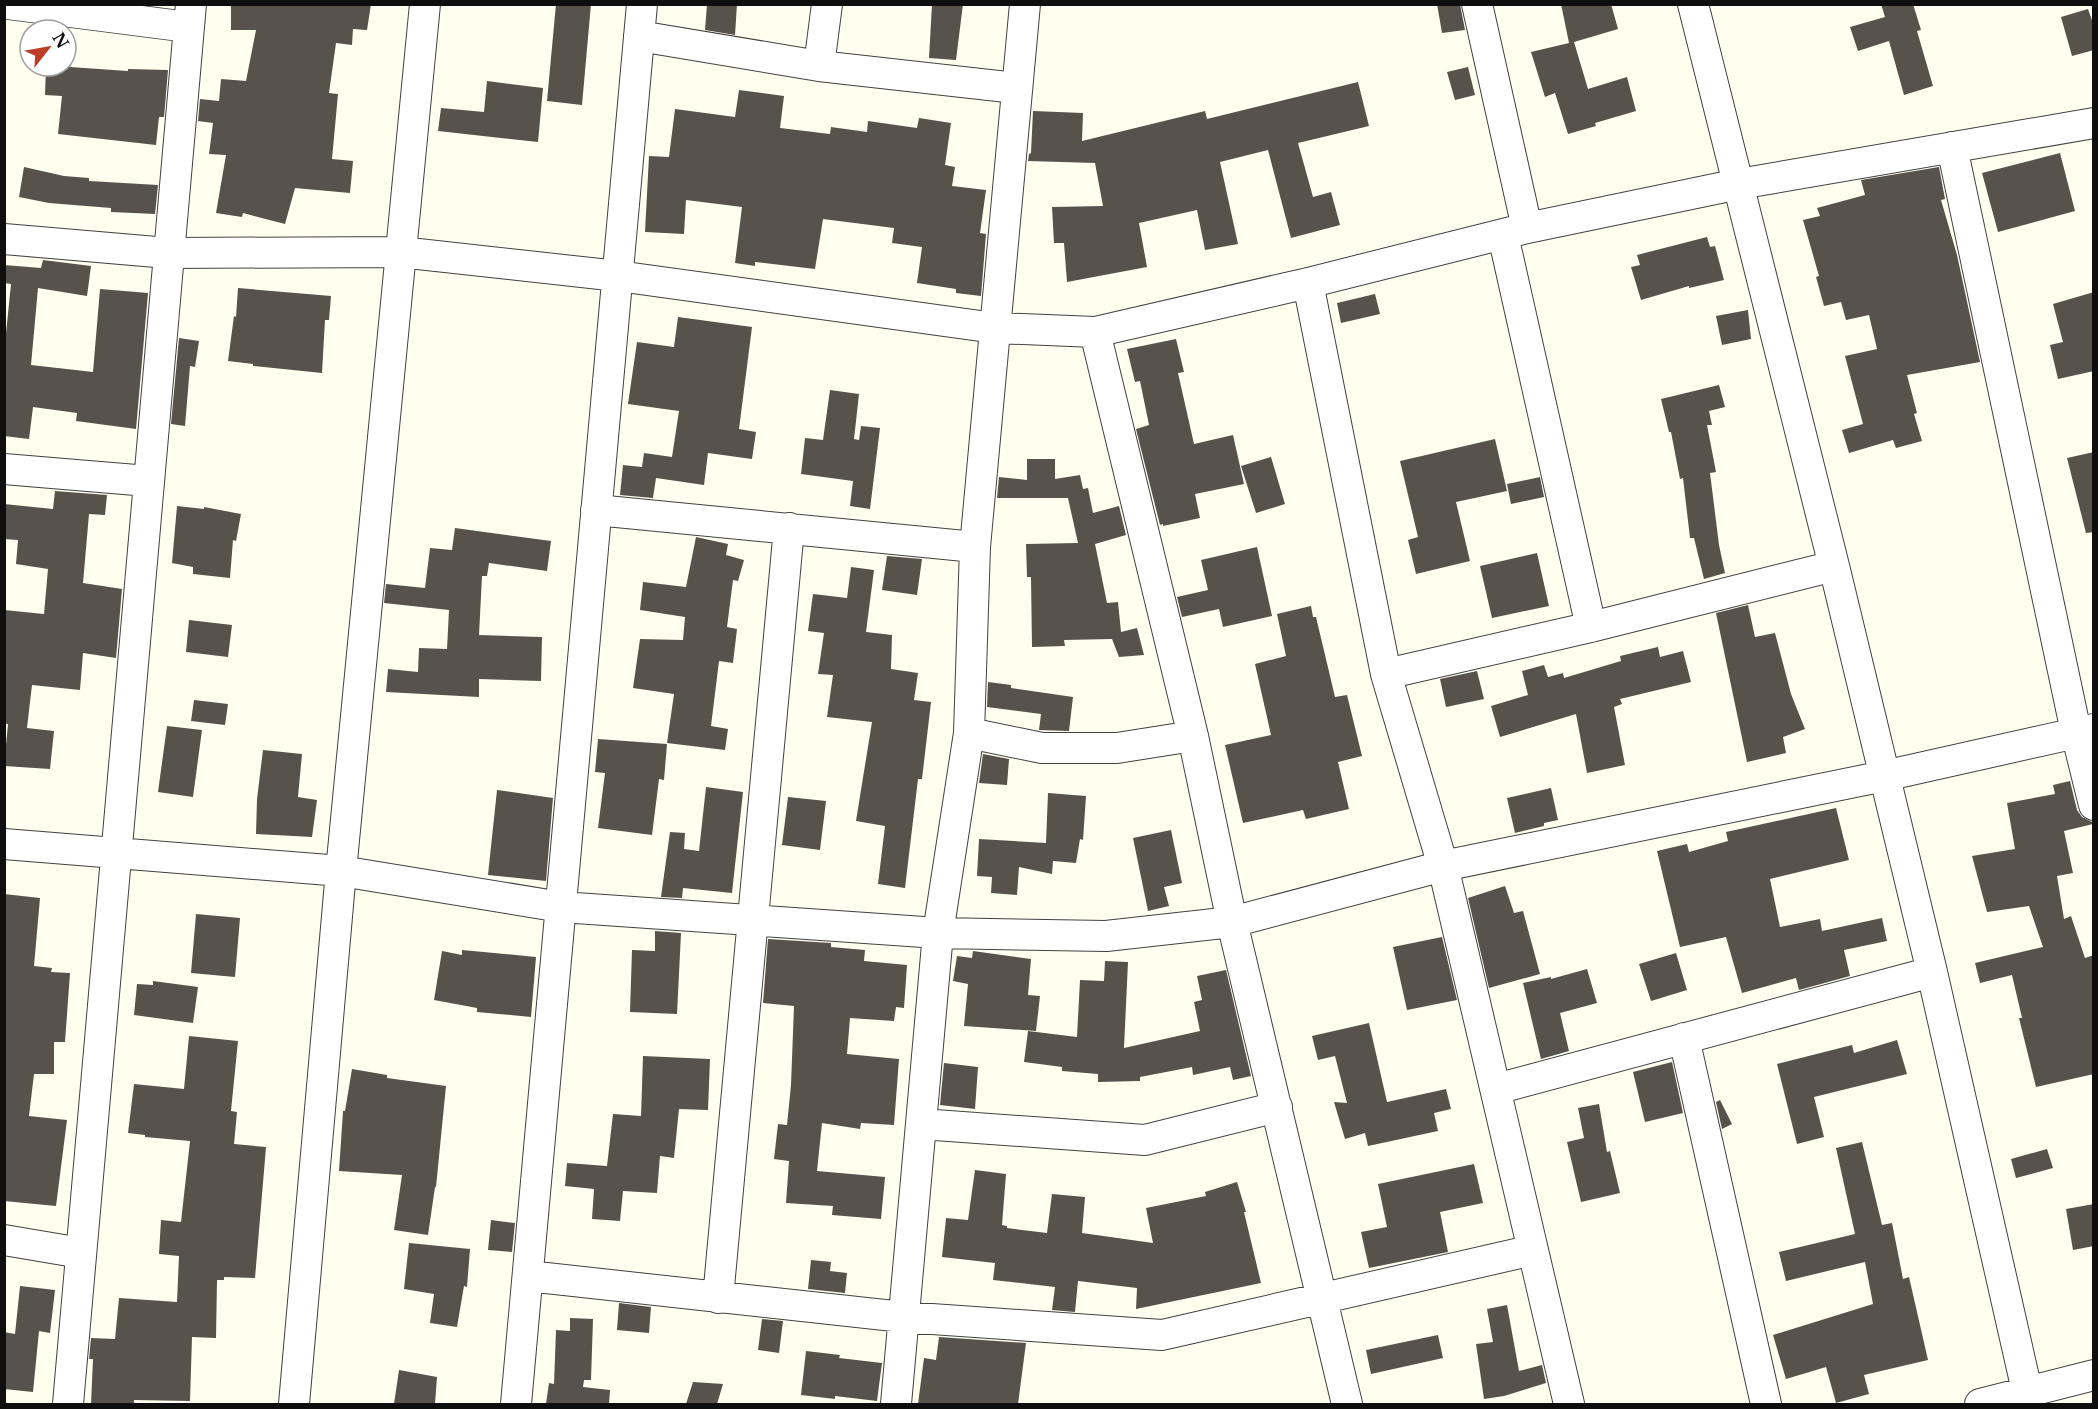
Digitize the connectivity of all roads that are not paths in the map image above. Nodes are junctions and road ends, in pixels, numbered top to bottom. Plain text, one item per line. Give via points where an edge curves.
1 (8, 4) edge
2 (425, 4) edge
3 (642, 4) edge
4 (827, 4) edge
5 (1025, 4) edge
6 (1477, 4) edge
7 (1693, 4) edge
8 (189, 16) edge
9 (639, 36) junction
10 (819, 66) junction
11 (1016, 88) junction
12 (2094, 123) edge
13 (1952, 147) junction
14 (1739, 184) junction
15 (1515, 231) junction
16 (4, 239) edge
17 (400, 252) junction
18 (168, 253) junction
19 (618, 276) junction
20 (1308, 283) junction
21 (995, 328) junction
22 (1095, 332) junction
23 (4, 469) edge
24 (148, 481) junction
25 (596, 510) junction
26 (789, 528) junction
27 (975, 547) junction
28 (1834, 566) junction
29 (1591, 627) junction
30 (1386, 674) junction
31 (2085, 730) edge
32 (969, 733) junction
33 (1193, 736) junction
34 (1884, 776) junction
35 (2094, 805) edge
36 (4, 844) edge
37 (116, 852) junction
38 (1443, 866) junction
39 (340, 871) junction
40 (561, 907) junction
41 (752, 921) junction
42 (1232, 922) junction
43 (938, 933) junction
44 (1932, 972) junction
45 (1684, 1038) junction
46 (1496, 1089) junction
47 (1277, 1107) junction
48 (921, 1124) junction
49 (4, 1240) edge
50 (1533, 1250) junction
51 (81, 1253) junction
52 (528, 1276) junction
53 (718, 1298) junction
54 (1322, 1298) junction
55 (903, 1317) junction
56 (2094, 1375) edge
57 (2028, 1398) edge
58 (68, 1404) edge
59 (294, 1404) edge
60 (516, 1404) edge
61 (896, 1404) edge
62 (1347, 1404) edge
63 (1569, 1404) edge
64 (1766, 1404) edge
65 (1980, 1404) edge

1 - 8 street
2 - 17 street
3 - 9 street
4 - 10 street
5 - 11 street
6 - 15 street
7 - 14 street
8 - 18 street
9 - 10 street
9 - 19 street
10 - 11 street
11 - 21 street
12 - 13 street
13 - 14 street
13 - 31 street
14 - 15 street
14 - 28 street
15 - 20 street
15 - 29 street
16 - 18 street
17 - 18 street
17 - 19 street
17 - 39 street
18 - 24 street
19 - 21 street
19 - 25 street
20 - 22 street
20 - 30 street
21 - 22 street
21 - 27 street
22 - 33 street
23 - 24 street
24 - 37 street
25 - 26 street
25 - 40 street
26 - 27 street
26 - 41 street
27 - 32 street
28 - 29 street
28 - 34 street
29 - 30 street
30 - 38 street
31 - 34 street
31 - 35 street
32 - 33 street via 1042,748 1117,748
32 - 43 street
33 - 42 street
34 - 38 street
34 - 44 street
36 - 37 street
37 - 39 street
37 - 51 street
38 - 42 street
38 - 46 street
39 - 40 street
39 - 59 street
40 - 41 street
40 - 52 street
41 - 43 street
41 - 53 street
42 - 43 street via 1106,936
42 - 47 street
43 - 48 street
44 - 45 street
44 - 57 street
45 - 46 street
45 - 64 street
46 - 50 street
47 - 48 street via 1145,1140
47 - 54 street
48 - 55 street
49 - 51 street
50 - 54 street
50 - 63 street
51 - 58 street
52 - 53 street
52 - 60 street
53 - 55 street
54 - 55 street via 1162,1335
54 - 62 street
55 - 61 street
56 - 57 street
57 - 65 street

